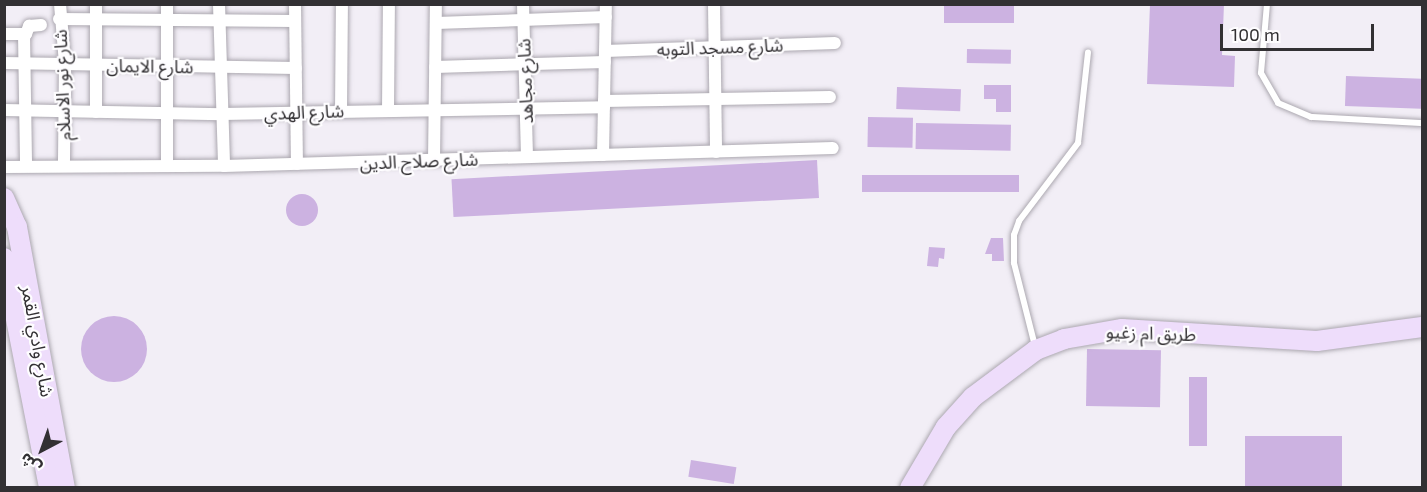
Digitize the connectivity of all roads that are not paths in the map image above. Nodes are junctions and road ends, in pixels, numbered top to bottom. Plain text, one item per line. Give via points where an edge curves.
1 (60, 4) edge
2 (96, 4) edge
3 (167, 4) edge
4 (219, 4) edge
5 (295, 4) edge
6 (342, 4) edge
7 (389, 4) edge
8 (436, 4) edge
9 (523, 4) edge
10 (714, 4) edge
11 (1267, 4) edge
12 (606, 11) edge
13 (59, 19) junction
14 (96, 19) junction
15 (219, 19) junction
16 (167, 20) junction
17 (523, 20) junction
18 (295, 21) junction
19 (436, 22) junction
20 (41, 25) dead end
21 (24, 33) junction
22 (4, 34) edge
23 (835, 43) dead end
24 (715, 48) junction
25 (1088, 53) dead end
26 (605, 57) junction
27 (4, 63) edge
28 (25, 64) junction
29 (65, 64) junction
30 (525, 64) junction
31 (97, 65) junction
32 (167, 67) junction
33 (220, 67) junction
34 (435, 67) junction
35 (296, 68) junction
36 (830, 97) dead end
37 (715, 99) junction
38 (604, 104) junction
39 (526, 108) junction
40 (4, 110) edge
41 (388, 110) junction
42 (434, 110) junction
43 (25, 111) junction
44 (66, 111) junction
45 (341, 111) junction
46 (96, 112) junction
47 (296, 113) junction
48 (167, 114) junction
49 (222, 114) junction
50 (1422, 123) edge
51 (833, 148) dead end
52 (716, 152) junction
53 (603, 155) junction
54 (527, 157) junction
55 (434, 160) junction
56 (297, 164) junction
57 (26, 165) junction
58 (64, 165) junction
59 (167, 166) junction
60 (224, 166) junction
61 (4, 167) edge
62 (4, 198) edge
63 (4, 258) edge
64 (1422, 327) edge
65 (1036, 350) junction
66 (49, 488) edge
67 (65, 488) edge
68 (910, 488) edge

1 - 13 street, شارع نور الاسلام
2 - 14 street
3 - 16 street
4 - 15 street
5 - 18 street
6 - 45 street
7 - 41 street
8 - 19 street
9 - 17 street, شارع مجاهد
10 - 24 street
11 - 50 lane via 1261,73 1278,103 1311,117
12 - 17 street
12 - 26 street
13 - 14 street
13 - 29 street, شارع نور الاسلام
14 - 16 street
14 - 31 street
15 - 16 street
15 - 18 street
15 - 33 street
16 - 32 street
17 - 19 street
17 - 30 street, شارع مجاهد
18 - 35 street
19 - 34 street
20 - 21 street via 29,26
21 - 22 street
21 - 28 street
23 - 24 street, شارع مسجد التوبه
24 - 26 street, شارع مسجد التوبه
24 - 37 street
25 - 65 lane via 1078,142 1019,221 1014,235 1014,263
26 - 30 street, شارع مسجد التوبه
26 - 38 street
27 - 28 street, شارع الايمان
28 - 29 street, شارع الايمان
28 - 43 street
29 - 31 street, شارع الايمان
29 - 44 street, شارع نور الاسلام
30 - 34 street, شارع مسجد التوبه
30 - 39 street, شارع مجاهد
31 - 32 street, شارع الايمان
31 - 46 street
32 - 33 street, شارع الايمان
32 - 48 street
33 - 35 street, شارع الايمان
33 - 49 street
34 - 42 street
35 - 47 street
36 - 37 street, شارع الهدي
37 - 38 street, شارع الهدي
37 - 52 street
38 - 39 street, شارع الهدي
38 - 53 street
39 - 42 street, شارع الهدي
39 - 54 street, شارع مجاهد
40 - 43 street, شارع الهدي
41 - 42 street, شارع الهدي
41 - 45 street, شارع الهدي
42 - 55 street
43 - 44 street, شارع الهدي
43 - 57 street
44 - 46 street, شارع الهدي
44 - 58 street, شارع نور الاسلام
45 - 47 street, شارع الهدي
46 - 48 street, شارع الهدي
47 - 49 street, شارع الهدي
47 - 56 street
48 - 49 street, شارع الهدي
48 - 59 street
49 - 60 street
51 - 52 street, شارع صلاح الدين
52 - 53 street, شارع صلاح الدين
53 - 54 street, شارع صلاح الدين
54 - 55 street, شارع صلاح الدين
55 - 56 street, شارع صلاح الدين
56 - 60 street, شارع صلاح الدين
57 - 58 street, شارع صلاح الدين
57 - 61 street, شارع صلاح الدين
58 - 59 street, شارع صلاح الدين
59 - 60 street, شارع صلاح الدين
62 - 67 main road, شارع وادي القمر via 17,227
63 - 66 main road, شارع وادي القمر
64 - 65 main road, طريق ام زغيو via 1317,340 1122,329 1093,332
65 - 68 main road, طريق ام زغيو via 973,397 946,427

